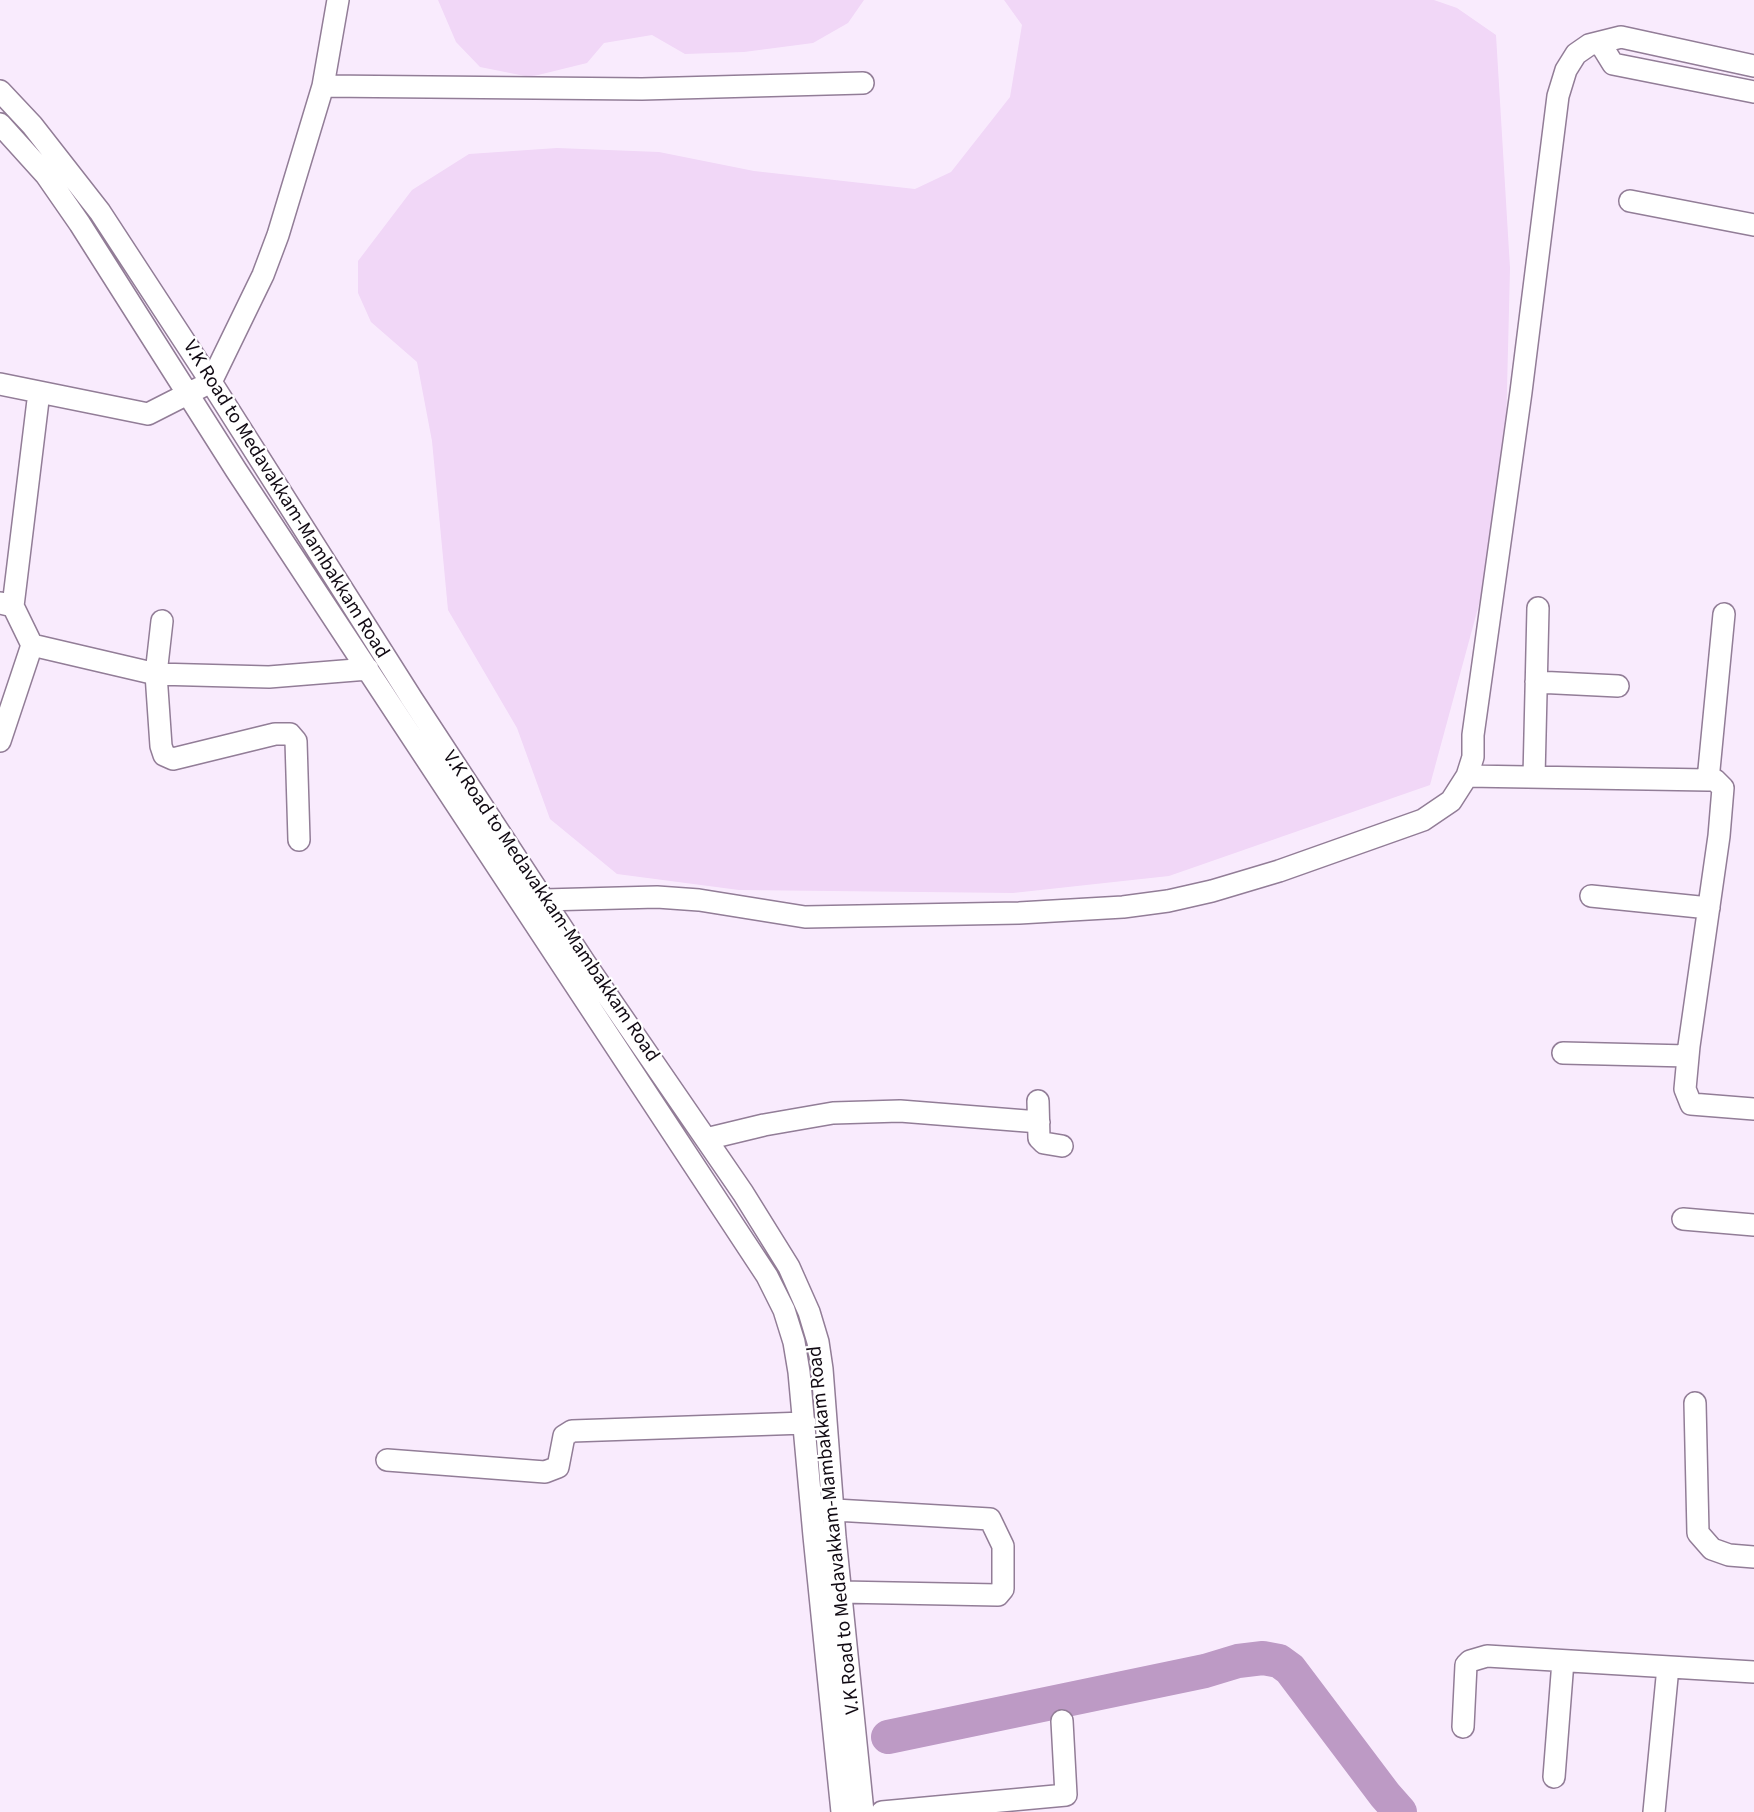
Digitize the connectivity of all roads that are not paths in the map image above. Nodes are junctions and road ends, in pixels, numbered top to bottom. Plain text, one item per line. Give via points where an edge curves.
1 (338, 0) edge
2 (1600, 44) junction
3 (1754, 66) edge
4 (863, 83) dead end
5 (323, 86) junction
6 (0, 91) edge
7 (1754, 92) edge
8 (0, 124) edge
9 (1630, 201) dead end
10 (1754, 225) edge
11 (211, 382) junction
12 (0, 384) edge
13 (39, 392) junction
14 (189, 394) junction
15 (7, 605) edge
16 (1538, 608) dead end
17 (1724, 614) dead end
18 (162, 621) dead end
19 (32, 645) junction
20 (368, 669) junction
21 (156, 674) junction
22 (1536, 682) junction
23 (1618, 686) dead end
24 (0, 741) edge
25 (1467, 777) junction
26 (1534, 777) junction
27 (1708, 780) junction
28 (299, 840) dead end
29 (1591, 896) dead end
30 (535, 905) junction
31 (1709, 908) junction
32 (1563, 1053) dead end
33 (1688, 1056) junction
34 (1038, 1101) dead end
35 (1754, 1109) edge
36 (1029, 1122) junction
37 (706, 1139) junction
38 (1062, 1146) dead end
39 (1683, 1219) dead end
40 (1754, 1225) edge
41 (1695, 1403) dead end
42 (805, 1423) junction
43 (387, 1460) dead end
44 (822, 1509) junction
45 (1754, 1557) edge
46 (841, 1592) junction
47 (1563, 1661) junction
48 (1668, 1667) junction
49 (1754, 1672) edge
50 (1062, 1721) dead end
51 (1463, 1727) dead end
52 (1554, 1777) dead end
53 (842, 1812) edge
54 (863, 1812) edge
55 (882, 1812) edge
56 (1654, 1812) edge

1 - 5 street
2 - 3 street via 1621,37
2 - 7 street via 1613,64
2 - 25 street via 1589,45 1576,54 1557,96 1473,757
4 - 5 street via 642,89
5 - 11 street via 263,275
6 - 11 street, V.K Road to Medavakkam-Mambakkam Road via 100,212
8 - 14 street, V.K Road to Medavakkam-Mambakkam Road via 46,176 80,224
9 - 10 street
11 - 14 street
11 - 30 street, V.K Road to Medavakkam-Mambakkam Road via 412,699
12 - 13 street
13 - 14 street via 148,414
13 - 15 street
14 - 20 street, V.K Road to Medavakkam-Mambakkam Road
15 - 19 street
16 - 22 street
17 - 27 street
18 - 21 street
19 - 21 street
19 - 24 street
20 - 21 street via 269,677
20 - 30 street, V.K Road to Medavakkam-Mambakkam Road
21 - 28 street via 160,746 164,755 173,759 274,734 294,737
22 - 23 street
22 - 26 street
25 - 26 street
25 - 30 street via 1451,801 1403,828 1279,872 1212,891 1134,905 1019,913 805,917 668,897
26 - 27 street
27 - 31 street via 1715,780 1723,788
29 - 31 street
30 - 37 street, V.K Road to Medavakkam-Mambakkam Road
30 - 42 street, V.K Road to Medavakkam-Mambakkam Road via 767,1276 794,1342
31 - 33 street
32 - 33 street
33 - 35 street via 1685,1089 1691,1104
34 - 36 street
36 - 37 street via 900,1111 833,1113
36 - 38 street via 1044,1143
37 - 44 street, V.K Road to Medavakkam-Mambakkam Road via 789,1267 809,1312 822,1369
39 - 40 street
41 - 45 street via 1698,1533 1712,1549
42 - 43 street via 572,1431 564,1436 558,1467 545,1472
42 - 44 street, V.K Road to Medavakkam-Mambakkam Road
44 - 46 street, V.K Road to Medavakkam-Mambakkam Road
44 - 46 street via 990,1519 1003,1546 1003,1589 998,1595
44 - 53 street, V.K Road to Medavakkam-Mambakkam Road
46 - 54 street, V.K Road to Medavakkam-Mambakkam Road
47 - 48 street
47 - 51 street via 1487,1656 1470,1661 1466,1665
47 - 52 street
48 - 49 street
48 - 56 street
50 - 55 street via 1066,1795

